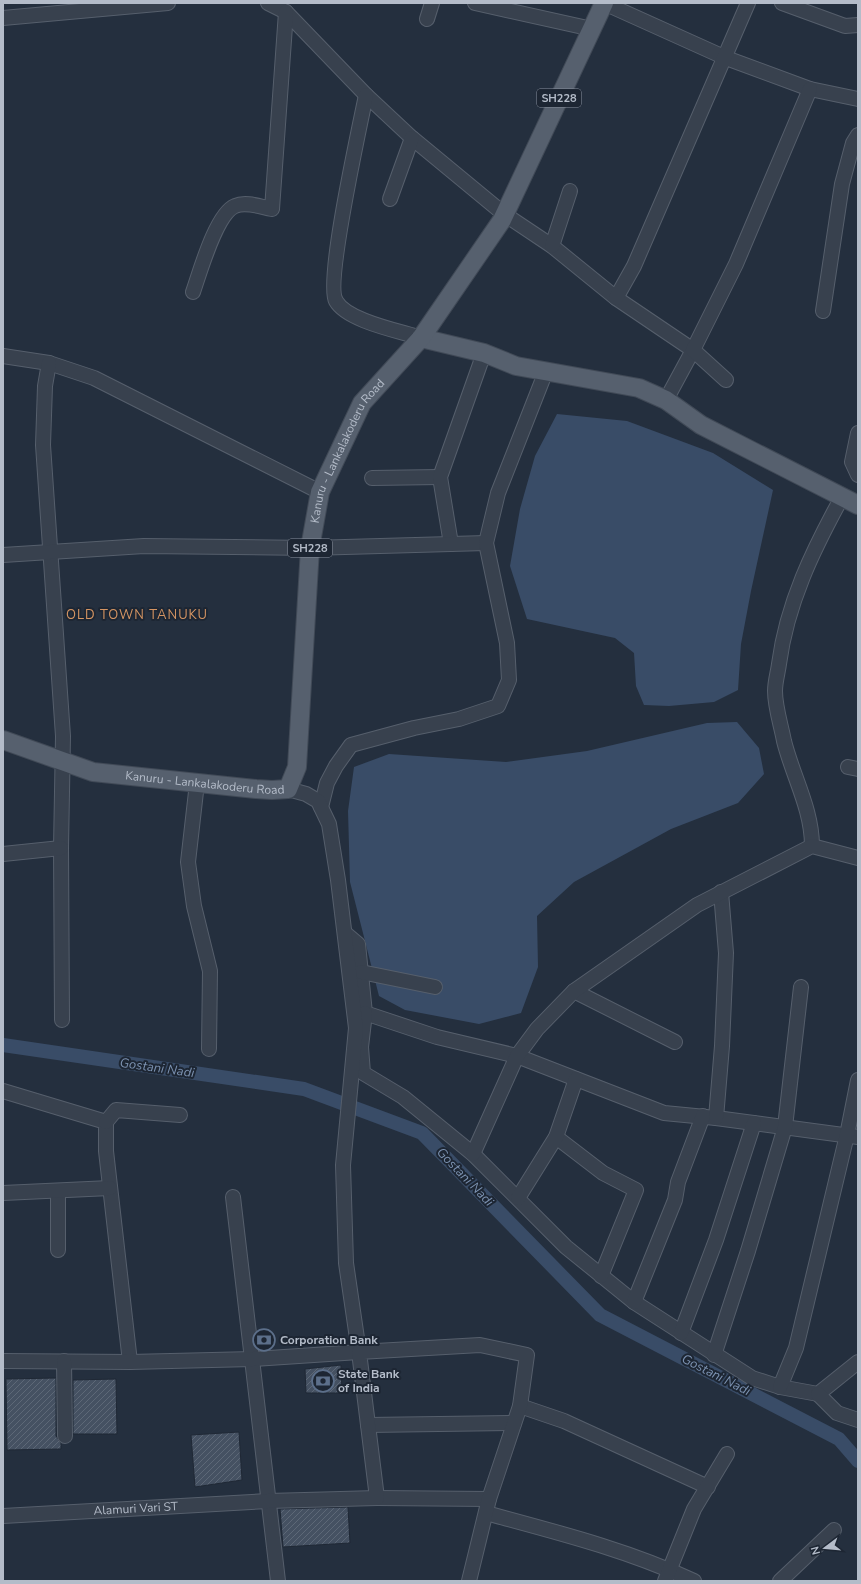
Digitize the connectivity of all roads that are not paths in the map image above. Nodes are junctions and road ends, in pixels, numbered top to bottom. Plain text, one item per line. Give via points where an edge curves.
1 (168, 3) edge
2 (268, 3) edge
3 (432, 3) edge
4 (475, 3) edge
5 (604, 3) edge
6 (748, 3) edge
7 (782, 3) edge
8 (286, 12) junction
9 (3, 18) edge
10 (427, 19) dead end
11 (858, 25) edge
12 (592, 29) junction
13 (726, 58) junction
14 (810, 89) junction
15 (366, 95) junction
16 (858, 99) edge
17 (858, 135) edge
18 (412, 138) junction
19 (570, 191) dead end
20 (390, 199) dead end
21 (504, 215) junction
22 (552, 246) junction
23 (193, 292) dead end
24 (616, 298) junction
25 (823, 311) dead end
26 (421, 338) junction
27 (693, 350) junction
28 (484, 353) junction
29 (3, 356) edge
30 (49, 363) junction
31 (546, 371) junction
32 (726, 380) dead end
33 (666, 400) junction
34 (858, 433) edge
35 (858, 475) edge
36 (440, 477) junction
37 (372, 478) dead end
38 (320, 492) junction
39 (842, 497) junction
40 (858, 505) edge
41 (486, 543) junction
42 (452, 544) junction
43 (310, 548) junction
44 (50, 551) junction
45 (3, 555) edge
46 (3, 740) edge
47 (63, 762) junction
48 (197, 783) junction
49 (288, 789) junction
50 (321, 807) junction
51 (812, 846) junction
52 (61, 848) junction
53 (3, 854) edge
54 (858, 858) edge
55 (721, 892) junction
56 (345, 933) junction
57 (361, 972) junction
58 (435, 987) dead end
59 (801, 987) dead end
60 (574, 991) junction
61 (365, 1013) junction
62 (62, 1020) dead end
63 (675, 1042) dead end
64 (209, 1049) dead end
65 (517, 1056) junction
66 (576, 1079) junction
67 (858, 1080) edge
68 (3, 1091) edge
69 (180, 1115) dead end
70 (709, 1117) junction
71 (106, 1122) junction
72 (754, 1123) junction
73 (785, 1127) junction
74 (853, 1136) edge
75 (556, 1137) junction
76 (473, 1154) junction
77 (110, 1188) junction
78 (58, 1192) junction
79 (3, 1193) edge
80 (233, 1197) dead end
81 (518, 1198) junction
82 (58, 1250) dead end
83 (601, 1276) junction
84 (634, 1302) junction
85 (681, 1334) junction
86 (359, 1352) junction
87 (714, 1355) junction
88 (253, 1359) junction
89 (3, 1361) edge
90 (64, 1361) junction
91 (130, 1362) junction
92 (858, 1362) edge
93 (780, 1387) junction
94 (818, 1394) junction
95 (520, 1406) junction
96 (858, 1420) edge
97 (514, 1423) junction
98 (368, 1425) junction
99 (65, 1436) dead end
100 (728, 1454) dead end
101 (708, 1487) junction
102 (377, 1498) junction
103 (489, 1499) junction
104 (268, 1501) junction
105 (486, 1513) junction
106 (3, 1516) edge
107 (834, 1530) dead end
108 (668, 1575) edge
109 (278, 1581) edge
110 (469, 1581) edge
111 (694, 1581) edge
112 (780, 1581) edge

1 - 9 street
2 - 8 street
3 - 10 street
4 - 12 street
5 - 12 main road, Kanuru - Lankalakoderu Road / SH228
5 - 13 street
6 - 13 street
7 - 11 street via 845,26
8 - 15 street
8 - 23 street via 272,209 244,204 234,206 226,213 215,231
12 - 21 main road, Kanuru - Lankalakoderu Road / SH228
13 - 14 street
13 - 24 street via 634,266
14 - 16 street
14 - 27 street via 736,264
15 - 18 street
15 - 26 street via 336,254 333,289 336,301 349,314
17 - 25 street via 853,143 842,184
18 - 20 street
18 - 21 street
19 - 22 street
21 - 22 street
21 - 26 main road, Kanuru - Lankalakoderu Road / SH228
22 - 24 street
24 - 27 street
26 - 28 main road
26 - 38 main road, Kanuru - Lankalakoderu Road / SH228 via 362,403
27 - 32 street
27 - 33 street
28 - 31 main road via 516,366
28 - 36 street
29 - 30 street
30 - 38 street via 94,378
30 - 44 street via 45,386 43,445
31 - 33 main road via 639,388
31 - 41 street via 498,493
33 - 39 main road via 702,425
34 - 35 street via 852,462
36 - 37 street
36 - 42 street
38 - 43 main road, Kanuru - Lankalakoderu Road / SH228
39 - 40 main road
39 - 51 street via 815,547 790,609 775,691 790,765 812,828
41 - 42 street
41 - 50 street via 508,642 509,680 498,706 459,719 351,745 327,783
42 - 43 street
43 - 44 street via 144,546
43 - 49 main road, Kanuru - Lankalakoderu Road / SH228 via 297,767
44 - 45 street
44 - 47 street via 64,736
46 - 47 main road, Kanuru - Lankalakoderu Road
47 - 48 main road, Kanuru - Lankalakoderu Road via 93,772
47 - 52 street
48 - 49 main road, Kanuru - Lankalakoderu Road via 267,790
48 - 64 street via 188,862 194,906 210,971
49 - 50 street via 306,794 318,801
50 - 56 street via 329,824
51 - 54 street
51 - 55 street
52 - 53 street
52 - 62 street
55 - 60 street via 697,905
55 - 70 street via 726,953 722,1046
56 - 57 street via 358,944
56 - 86 street via 356,1028 343,1165 346,1262
57 - 58 street
57 - 61 street
59 - 73 street
60 - 63 street
60 - 65 street via 537,1029
61 - 65 street via 437,1038
61 - 76 street via 363,1073 403,1097
65 - 66 street
65 - 76 street
66 - 70 street via 664,1114
66 - 75 street
67 - 74 street
68 - 71 street
69 - 71 street via 116,1110
70 - 72 street
70 - 84 street via 678,1182 675,1200
71 - 77 street
72 - 73 street
72 - 85 street via 716,1240
73 - 74 street
73 - 87 street
74 - 93 street via 796,1348
75 - 81 street
75 - 83 street via 604,1173 636,1190
76 - 81 street
77 - 78 street
77 - 91 street
78 - 79 street
78 - 82 street
80 - 88 street
81 - 83 street via 566,1247
83 - 84 street
84 - 85 street
85 - 87 street
86 - 88 street
86 - 95 street via 480,1345 527,1354
86 - 98 street
87 - 93 street via 752,1378
88 - 91 street
88 - 104 street
89 - 90 street
90 - 91 street
90 - 99 street
92 - 94 street
93 - 94 street
94 - 96 street via 836,1413
95 - 97 street
95 - 101 street via 564,1421
97 - 98 street
97 - 103 street
98 - 102 street
100 - 101 street
101 - 108 street via 694,1509
102 - 103 street, Alamuri Vari ST
102 - 104 street, Alamuri Vari ST
103 - 105 street
104 - 106 street, Alamuri Vari ST
104 - 109 street
105 - 108 street via 562,1534
105 - 110 street
107 - 112 street
108 - 111 street

